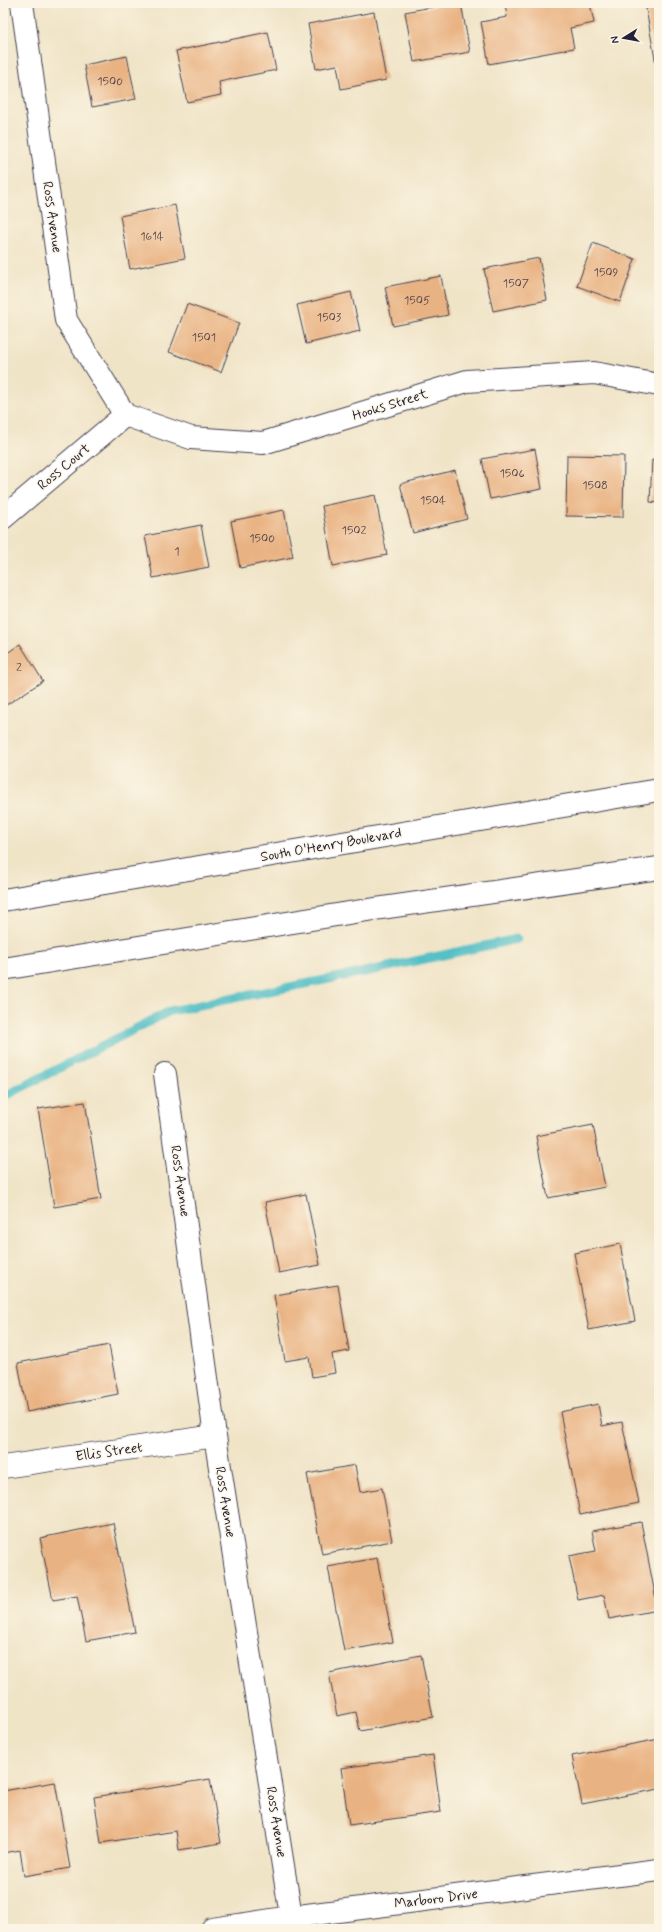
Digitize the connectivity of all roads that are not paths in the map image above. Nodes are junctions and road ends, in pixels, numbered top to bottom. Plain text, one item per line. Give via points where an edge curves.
1 (22, 3) edge
2 (659, 385) edge
3 (125, 415) junction
4 (3, 518) edge
5 (659, 790) edge
6 (659, 868) edge
7 (3, 900) edge
8 (3, 969) edge
9 (165, 1074) dead end
10 (215, 1436) junction
11 (3, 1467) edge
12 (659, 1870) edge
13 (292, 1923) edge
14 (212, 1929) edge

1 - 3 main road, Ross Avenue via 66,320
2 - 3 main road, Hooks Street via 594,373 467,382 263,443 191,438
3 - 4 main road, Ross Court
5 - 7 main road, South O'Henry Boulevard
6 - 8 main road via 361,911
9 - 10 main road, Ross Avenue
10 - 11 main road, Ellis Street
10 - 13 main road, Ross Avenue
12 - 13 main road, Marboro Drive
13 - 14 main road, Marboro Drive

